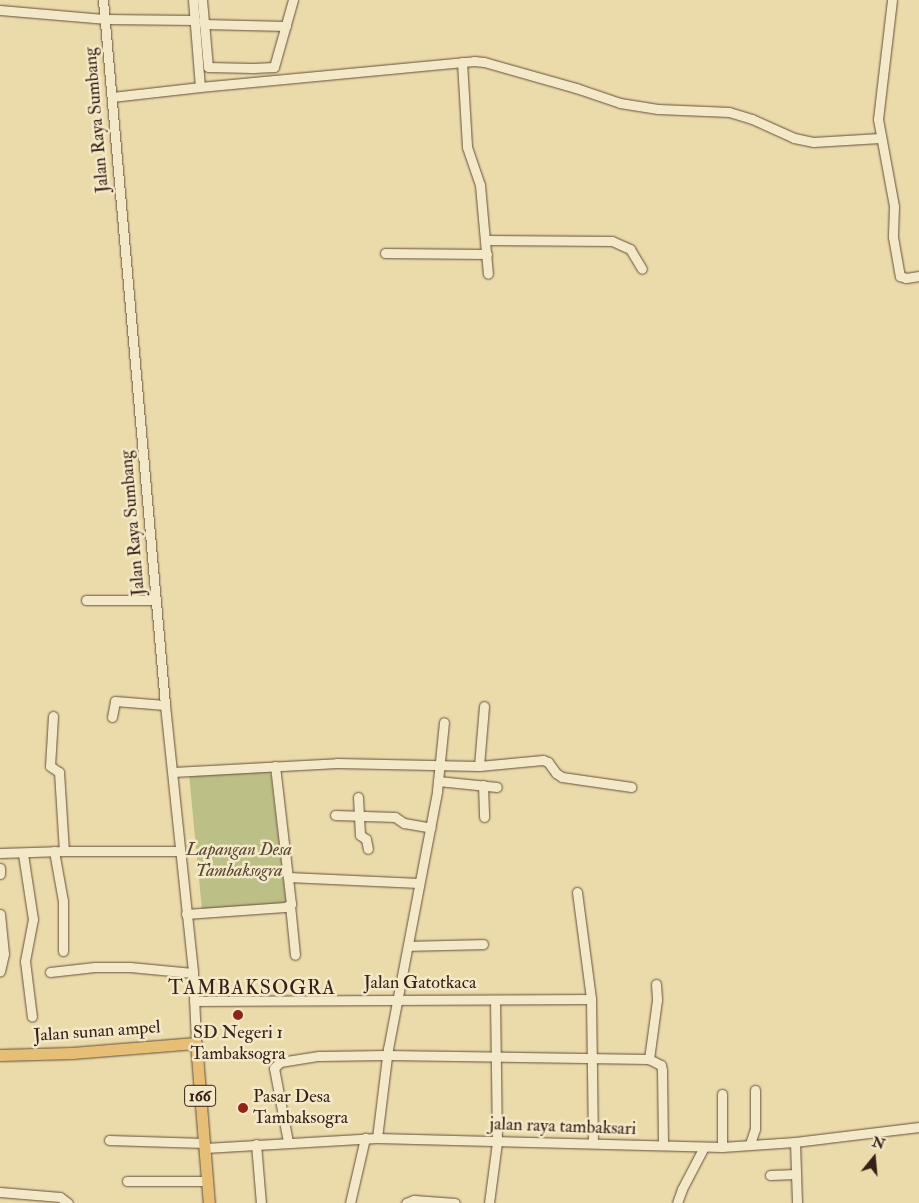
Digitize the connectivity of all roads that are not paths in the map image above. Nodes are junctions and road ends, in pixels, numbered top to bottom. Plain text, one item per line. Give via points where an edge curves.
1 (103, 0) edge
2 (193, 0) edge
3 (202, 0) edge
4 (292, 0) edge
5 (892, 0) edge
6 (0, 10) edge
7 (104, 19) junction
8 (195, 20) junction
9 (204, 24) junction
10 (286, 26) junction
11 (462, 62) junction
12 (254, 68) junction
13 (255, 82) junction
14 (200, 87) junction
15 (112, 97) junction
16 (880, 138) junction
17 (486, 240) junction
18 (385, 253) dead end
19 (487, 254) junction
20 (642, 269) dead end
21 (488, 274) dead end
22 (919, 276) edge
23 (86, 600) dead end
24 (156, 600) junction
25 (165, 706) junction
26 (484, 706) dead end
27 (53, 716) dead end
28 (112, 717) dead end
29 (444, 722) dead end
30 (439, 765) junction
31 (275, 766) junction
32 (479, 766) junction
33 (174, 772) junction
34 (438, 780) junction
35 (483, 786) junction
36 (497, 787) dead end
37 (631, 787) dead end
38 (358, 797) dead end
39 (335, 815) dead end
40 (359, 815) junction
41 (484, 817) dead end
42 (431, 828) junction
43 (368, 849) dead end
44 (54, 851) junction
45 (64, 851) junction
46 (180, 851) junction
47 (0, 853) edge
48 (23, 854) junction
49 (0, 868) edge
50 (0, 874) edge
51 (288, 877) junction
52 (419, 883) junction
53 (577, 892) dead end
54 (290, 905) junction
55 (0, 914) edge
56 (186, 914) junction
57 (483, 944) dead end
58 (408, 946) junction
59 (63, 951) dead end
60 (296, 956) dead end
61 (0, 972) edge
62 (50, 972) dead end
63 (193, 972) junction
64 (656, 984) dead end
65 (397, 998) junction
66 (591, 999) junction
67 (495, 1000) junction
68 (194, 1002) junction
69 (32, 1017) dead end
70 (196, 1043) junction
71 (0, 1055) edge
72 (387, 1055) junction
73 (497, 1056) junction
74 (592, 1057) junction
75 (649, 1059) junction
76 (755, 1090) dead end
77 (722, 1094) dead end
78 (919, 1127) edge
79 (365, 1138) junction
80 (377, 1138) junction
81 (108, 1140) dead end
82 (288, 1142) junction
83 (497, 1142) junction
84 (795, 1142) junction
85 (593, 1143) junction
86 (256, 1144) junction
87 (663, 1144) junction
88 (750, 1144) junction
89 (205, 1146) junction
90 (722, 1147) junction
91 (704, 1148) junction
92 (770, 1174) dead end
93 (796, 1174) junction
94 (207, 1181) junction
95 (127, 1182) dead end
96 (0, 1192) edge
97 (68, 1203) edge
98 (209, 1203) edge
99 (261, 1203) edge
100 (350, 1203) edge
101 (406, 1203) edge
102 (455, 1203) edge
103 (489, 1203) edge
104 (677, 1203) edge
105 (797, 1203) edge

1 - 7 street, Jalan Raya Sumbang
2 - 8 street
3 - 9 street
4 - 10 street
5 - 16 street via 878,108
6 - 7 street
7 - 8 street
7 - 15 street, Jalan Raya Sumbang
8 - 14 street
9 - 10 street
9 - 12 street via 208,68
10 - 12 street via 274,68
11 - 13 street
11 - 16 street via 484,62 620,103 658,109 729,112 812,142
11 - 17 street via 467,148 480,185
12 - 13 street
13 - 14 street
14 - 15 street
15 - 24 street, Jalan Raya Sumbang
16 - 22 street via 894,206 893,237 900,276
17 - 19 street
17 - 20 street via 612,241 630,249
18 - 19 street
19 - 21 street
23 - 24 street
24 - 25 street, Jalan Raya Sumbang
25 - 28 street via 116,701
25 - 33 street, Jalan Raya Sumbang
26 - 32 street
27 - 45 street via 50,766 59,772
29 - 30 street
30 - 31 street via 337,763
30 - 32 street
30 - 34 street
31 - 33 street
31 - 51 street
32 - 37 street via 546,760 562,776
33 - 46 street, Jalan Raya Sumbang
34 - 35 street
34 - 42 street
35 - 36 street
35 - 41 street
38 - 40 street
39 - 40 street
40 - 42 street via 395,817 404,824
40 - 43 street via 360,835 366,839
42 - 52 street
44 - 45 street
44 - 48 street
44 - 59 street via 63,901
45 - 46 street
46 - 56 street, Jalan Raya Sumbang
47 - 48 street
48 - 69 street via 33,919 25,975
49 - 50 street
51 - 52 street
51 - 54 street
52 - 58 street
53 - 66 street
54 - 56 street
54 - 60 street
55 - 61 street via 4,954
56 - 63 street, Jalan Raya Sumbang
57 - 58 street
58 - 65 street
62 - 63 street via 95,967
63 - 68 street, Jalan Raya Sumbang
64 - 75 street
65 - 67 street, Jalan Gatotkaca
65 - 68 street, Jalan Gatotkaca
65 - 72 street
66 - 67 street, Jalan Gatotkaca
66 - 74 street
67 - 73 street
68 - 70 street, Jalan Raya Sumbang
70 - 71 main road, Jalan sunan ampel via 72,1054
70 - 89 main road, 166
72 - 73 street
72 - 80 street
72 - 82 street via 319,1056 276,1063 274,1068
73 - 74 street
73 - 83 street
74 - 75 street
74 - 85 street
75 - 87 street via 661,1065 662,1070
76 - 88 street via 755,1129
77 - 90 street
78 - 84 street, jalan raya tambaksari
79 - 80 street, jalan raya tambaksari
79 - 82 street, jalan raya tambaksari
79 - 100 street
80 - 83 street, jalan raya tambaksari
81 - 89 street, jalan raya tambaksari
82 - 86 street, jalan raya tambaksari
83 - 85 street, jalan raya tambaksari
83 - 103 street
84 - 88 street, jalan raya tambaksari
84 - 93 street
85 - 87 street, jalan raya tambaksari
86 - 89 street, jalan raya tambaksari
86 - 99 street
87 - 91 street, jalan raya tambaksari
88 - 90 street, jalan raya tambaksari
89 - 94 main road, 166
90 - 91 street, jalan raya tambaksari
91 - 104 street
92 - 93 street
93 - 105 street
94 - 95 street
94 - 98 main road, 166
96 - 97 street via 60,1197
101 - 102 street via 414,1200

